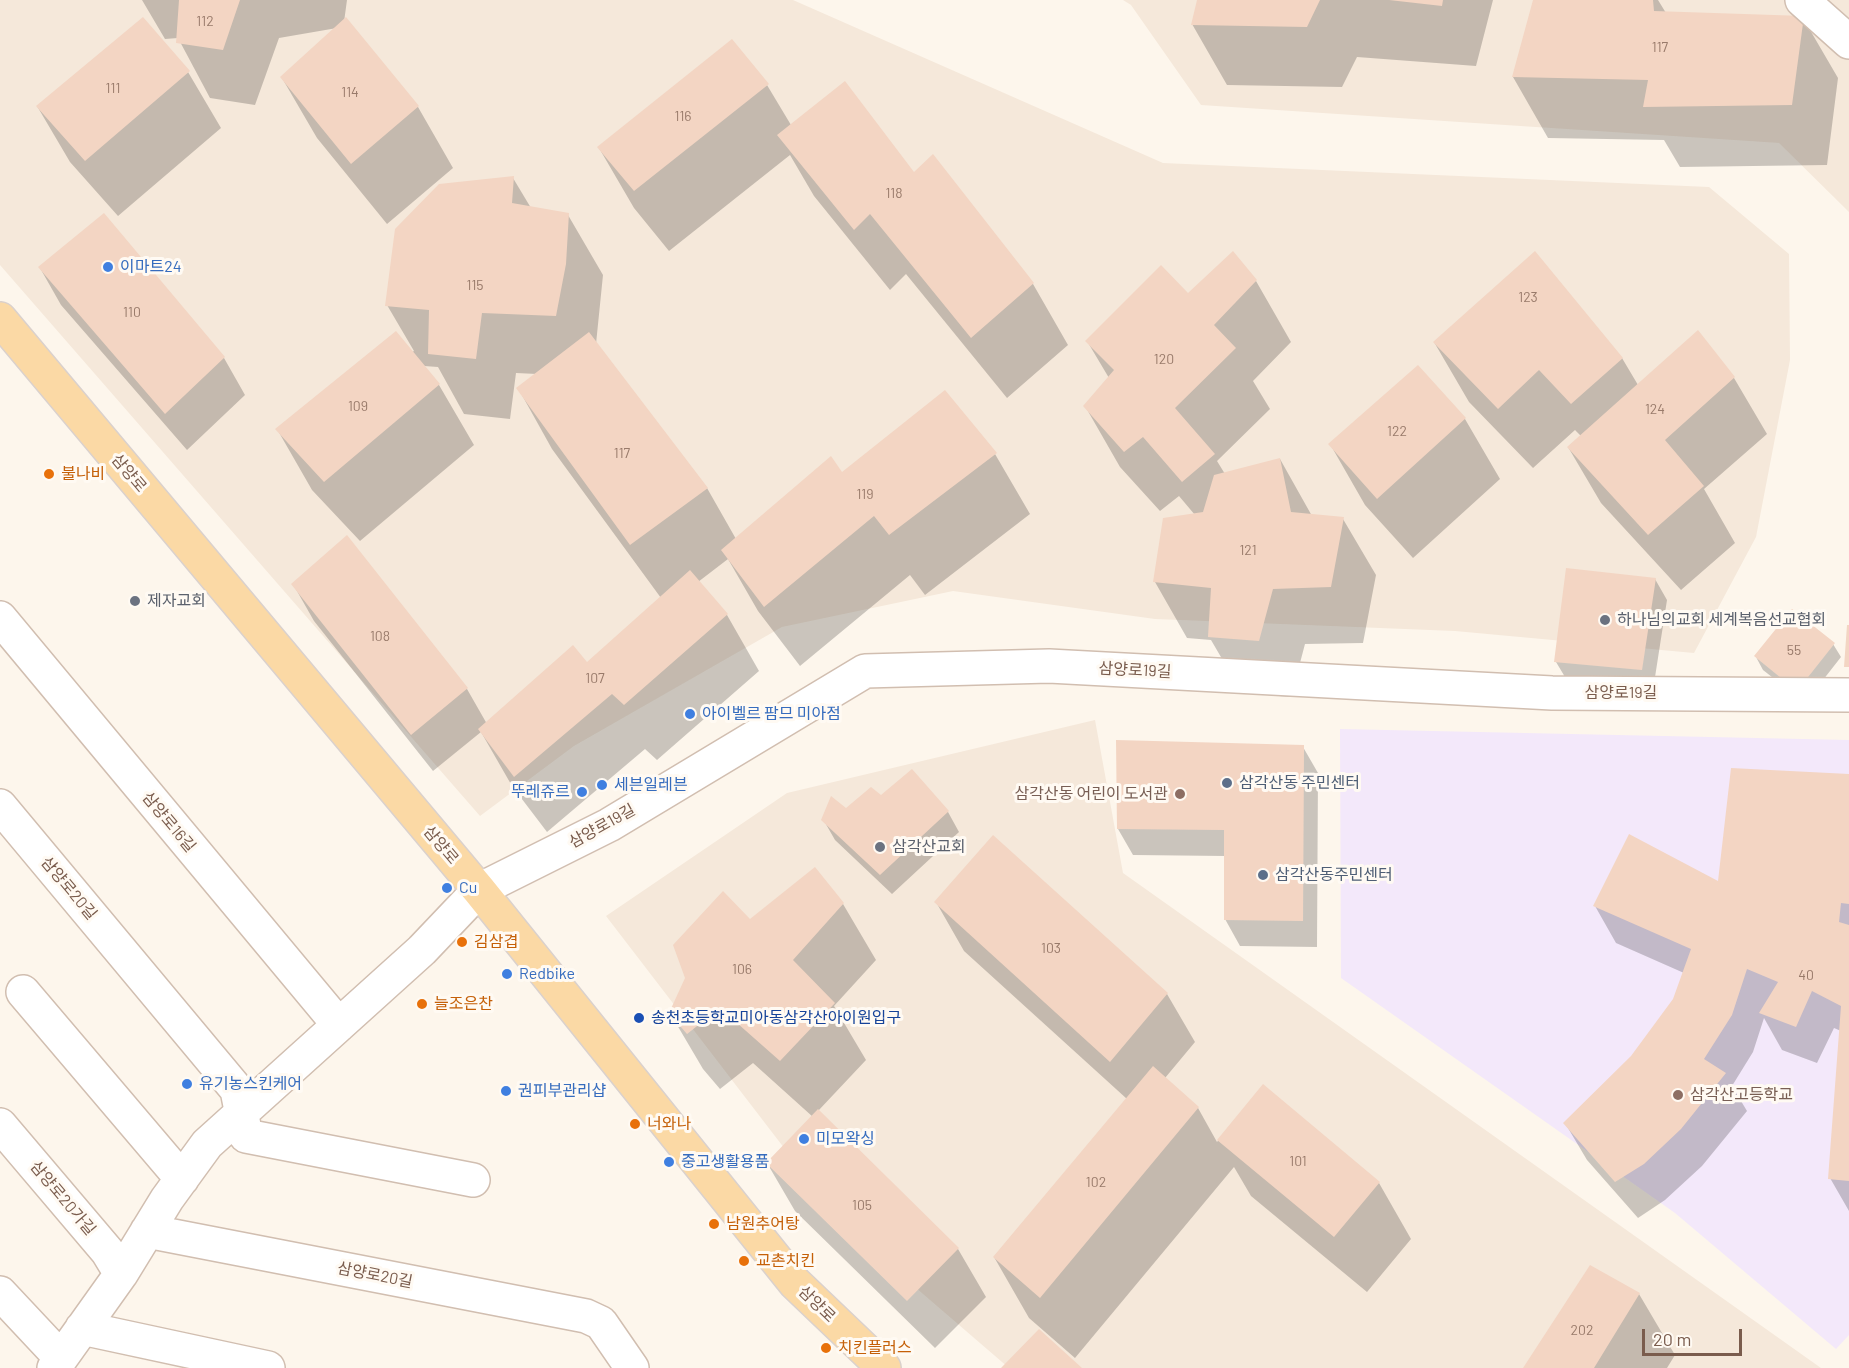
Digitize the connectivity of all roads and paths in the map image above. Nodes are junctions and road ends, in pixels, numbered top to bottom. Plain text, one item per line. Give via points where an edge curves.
1 (1802, 0) edge
2 (1849, 42) edge
3 (0, 319) edge
4 (0, 618) edge
5 (1849, 695) edge
6 (0, 807) edge
7 (479, 890) junction
8 (23, 992) dead end
9 (339, 1025) junction
10 (240, 1113) junction
11 (0, 1125) edge
12 (182, 1179) junction
13 (473, 1180) dead end
14 (147, 1231) junction
15 (121, 1274) junction
16 (0, 1293) edge
17 (82, 1328) junction
18 (57, 1363) edge
19 (268, 1368) edge
20 (632, 1368) edge
21 (884, 1368) edge

1 - 2 street
3 - 7 main road, 삼양로
4 - 9 street, 삼양로16길
5 - 7 street, 삼양로19길 via 1552,693 1049,666 866,671 609,825
6 - 10 street, 삼양로20길 via 237,1089
7 - 9 street via 422,950
7 - 21 main road, 삼양로 via 795,1283
8 - 12 street
9 - 10 street
10 - 12 street via 207,1144
10 - 13 street, 삼양로20길 via 246,1136
11 - 15 street, 삼양로20가길 via 107,1251
12 - 14 street
14 - 15 street
14 - 20 street, 삼양로20길 via 586,1316 601,1323
15 - 17 street
16 - 18 street
17 - 18 street
17 - 19 street

